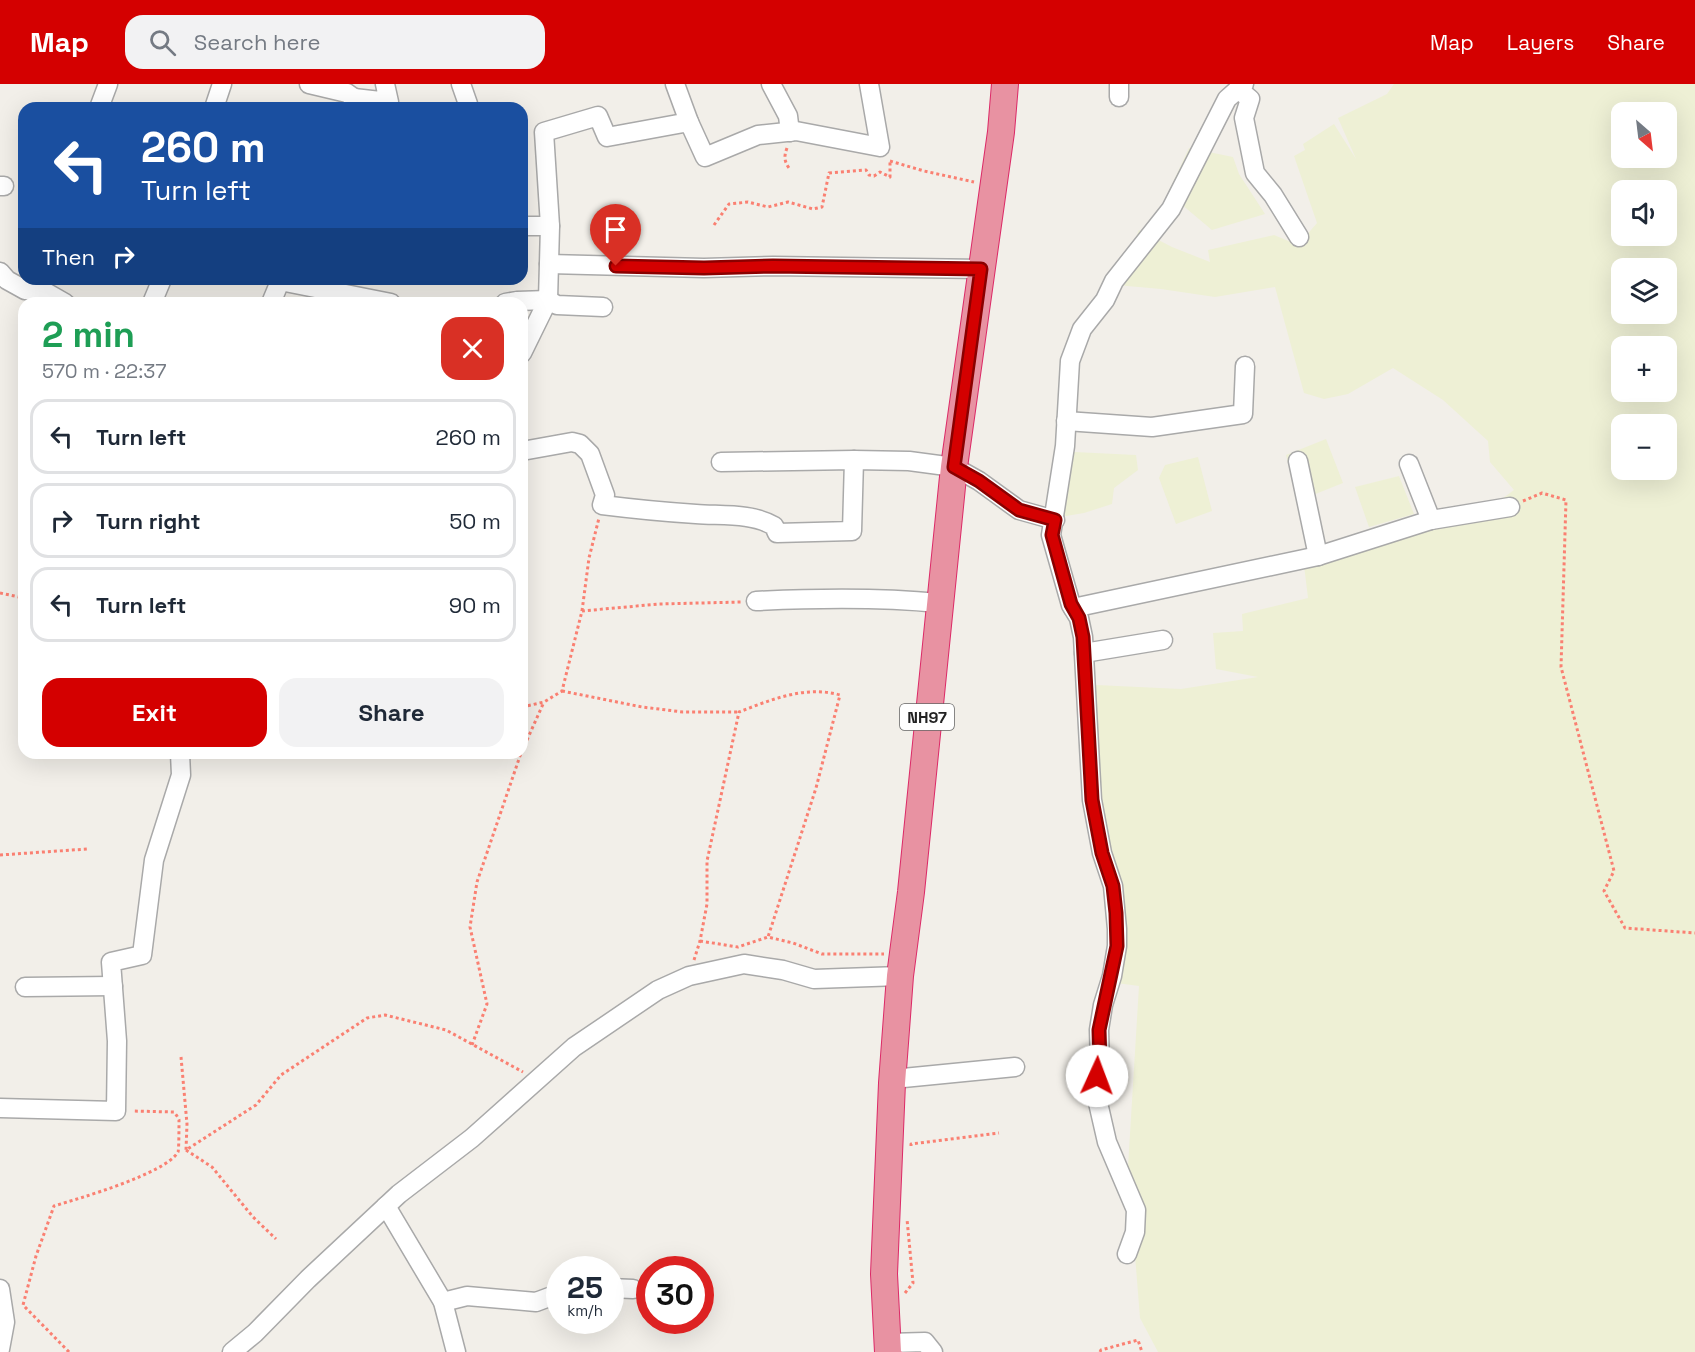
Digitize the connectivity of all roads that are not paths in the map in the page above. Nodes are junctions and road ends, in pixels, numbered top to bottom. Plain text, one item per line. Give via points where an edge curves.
1 (108, 84) edge
2 (222, 84) edge
3 (309, 84) edge
4 (385, 84) edge
5 (461, 84) edge
6 (675, 84) edge
7 (771, 84) edge
8 (869, 84) edge
9 (1005, 84) edge
10 (1241, 87) edge
11 (101, 102) edge
12 (216, 102) edge
13 (353, 102) edge
14 (389, 102) edge
15 (467, 102) edge
16 (689, 122) junction
17 (790, 132) junction
18 (528, 226) edge
19 (550, 226) junction
20 (1299, 237) dead end
21 (549, 264) junction
22 (981, 269) junction
23 (0, 272) edge
24 (40, 285) edge
25 (304, 285) edge
26 (54, 297) edge
27 (362, 297) edge
28 (548, 300) junction
29 (528, 301) edge
30 (603, 307) dead end
31 (528, 341) edge
32 (1245, 366) dead end
33 (1066, 421) junction
34 (528, 450) edge
35 (854, 460) junction
36 (1298, 461) dead end
37 (720, 462) dead end
38 (1409, 464) dead end
39 (954, 467) junction
40 (1510, 507) road end
41 (1055, 520) junction
42 (1431, 520) junction
43 (1318, 556) junction
44 (756, 601) road end
45 (939, 603) junction
46 (1073, 608) junction
47 (1163, 640) dead end
48 (1084, 653) junction
49 (180, 759) edge
50 (902, 965) junction
51 (113, 986) junction
52 (26, 987) dead end
53 (1015, 1067) dead end
54 (893, 1079) junction
55 (0, 1108) edge
56 (386, 1206) junction
57 (1127, 1254) dead end
58 (0, 1289) edge
59 (624, 1289) edge
60 (633, 1289) dead end
61 (546, 1298) edge
62 (443, 1302) junction
63 (888, 1348) edge
64 (0, 1349) edge
65 (232, 1352) edge
66 (456, 1352) edge
67 (933, 1352) edge

1 - 11 street
2 - 12 street
3 - 13 street via 347,93
4 - 14 street
5 - 15 street
6 - 16 street
7 - 17 street via 788,116
8 - 17 street via 885,154
9 - 22 highway, NH97
10 - 20 street via 1250,99 1244,118 1255,173
10 - 33 street via 1227,99 1171,209 1082,329 1070,361
16 - 17 street via 705,157 758,135
16 - 19 street via 607,137 598,116 544,132
18 - 19 street
19 - 21 street
21 - 22 street
21 - 28 street
22 - 39 highway, NH97
23 - 24 street via 25,290
24 - 26 street
25 - 27 street
28 - 29 street
28 - 30 street via 557,305
28 - 31 street
32 - 33 street via 1243,414 1152,427
33 - 41 street
34 - 35 street via 580,444 590,454 605,495 602,505 750,518 766,521 777,533 852,531
35 - 37 street
35 - 39 street
36 - 43 street
38 - 42 street
39 - 41 street via 1019,510
39 - 45 highway, NH97
40 - 42 street
41 - 46 street via 1052,535
42 - 43 street
43 - 46 street
44 - 45 street
45 - 50 highway, NH97
46 - 48 street via 1079,618
47 - 48 street
48 - 57 street via 1092,800 1113,886 1117,929 1112,976 1099,1030 1096,1094 1107,1143 1136,1210 1135,1232
49 - 51 street via 181,775 154,860 141,955 111,962
50 - 54 highway, NH97
50 - 56 street via 814,979 744,964 689,976 658,990 574,1047 472,1138
51 - 52 street
51 - 55 street via 116,1111
53 - 54 street
54 - 63 highway, NH97 via 884,1274
56 - 62 street
56 - 65 street
58 - 64 street via 5,1322
59 - 60 street
61 - 62 street via 536,1302 466,1296
62 - 66 street
63 - 67 street via 925,1342

